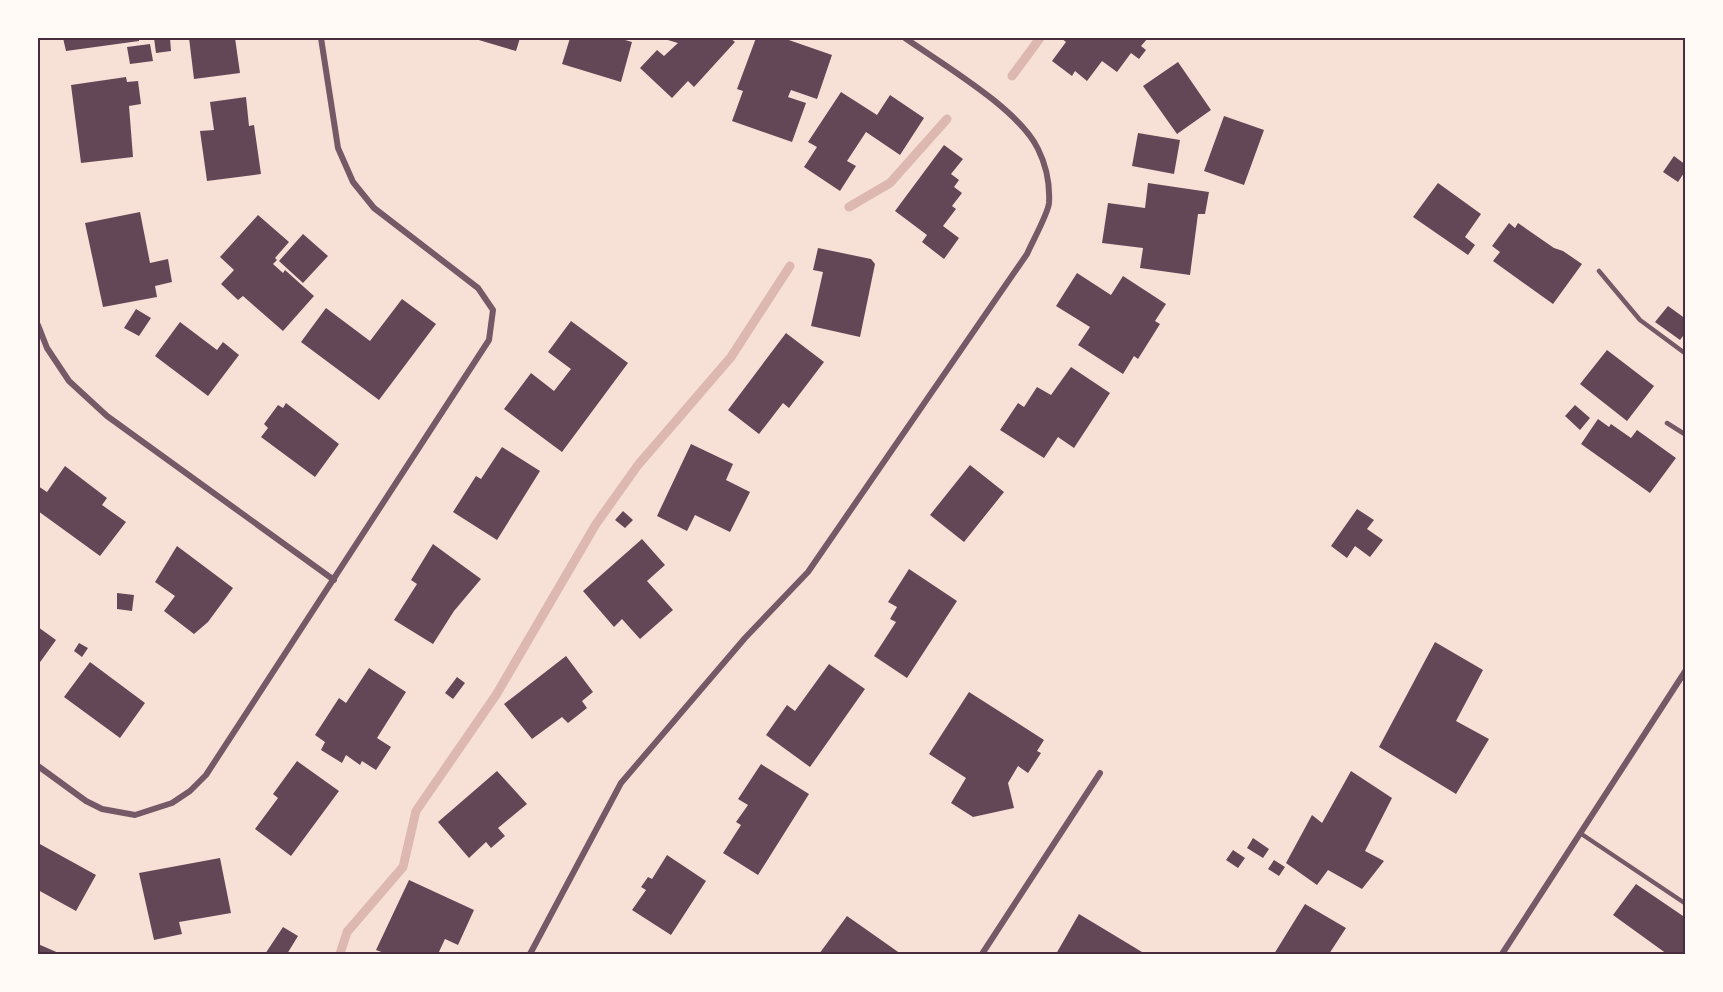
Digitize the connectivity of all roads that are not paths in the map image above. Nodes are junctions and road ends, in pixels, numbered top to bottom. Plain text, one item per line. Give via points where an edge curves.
1 (321, 38) edge
2 (905, 38) edge
3 (1599, 272) dead end
4 (38, 325) edge
5 (1686, 354) edge
6 (1667, 423) dead end
7 (1686, 435) edge
8 (334, 580) junction
9 (1686, 670) edge
10 (38, 766) edge
11 (1100, 773) dead end
12 (1580, 833) junction
13 (1686, 904) edge
14 (530, 954) edge
15 (982, 954) edge
16 (1502, 954) edge

1 - 8 street via 338,148 352,182 374,208 478,288 493,310 489,340
2 - 14 street via 1022,125 1038,148 1047,175 1049,205 1027,254 808,572 621,783
3 - 5 lane via 1640,320
4 - 8 street via 47,348 69,381 107,416
6 - 7 lane
8 - 10 street via 206,775 172,804 135,815 102,809
9 - 12 street
11 - 15 street
12 - 13 lane
12 - 16 street

